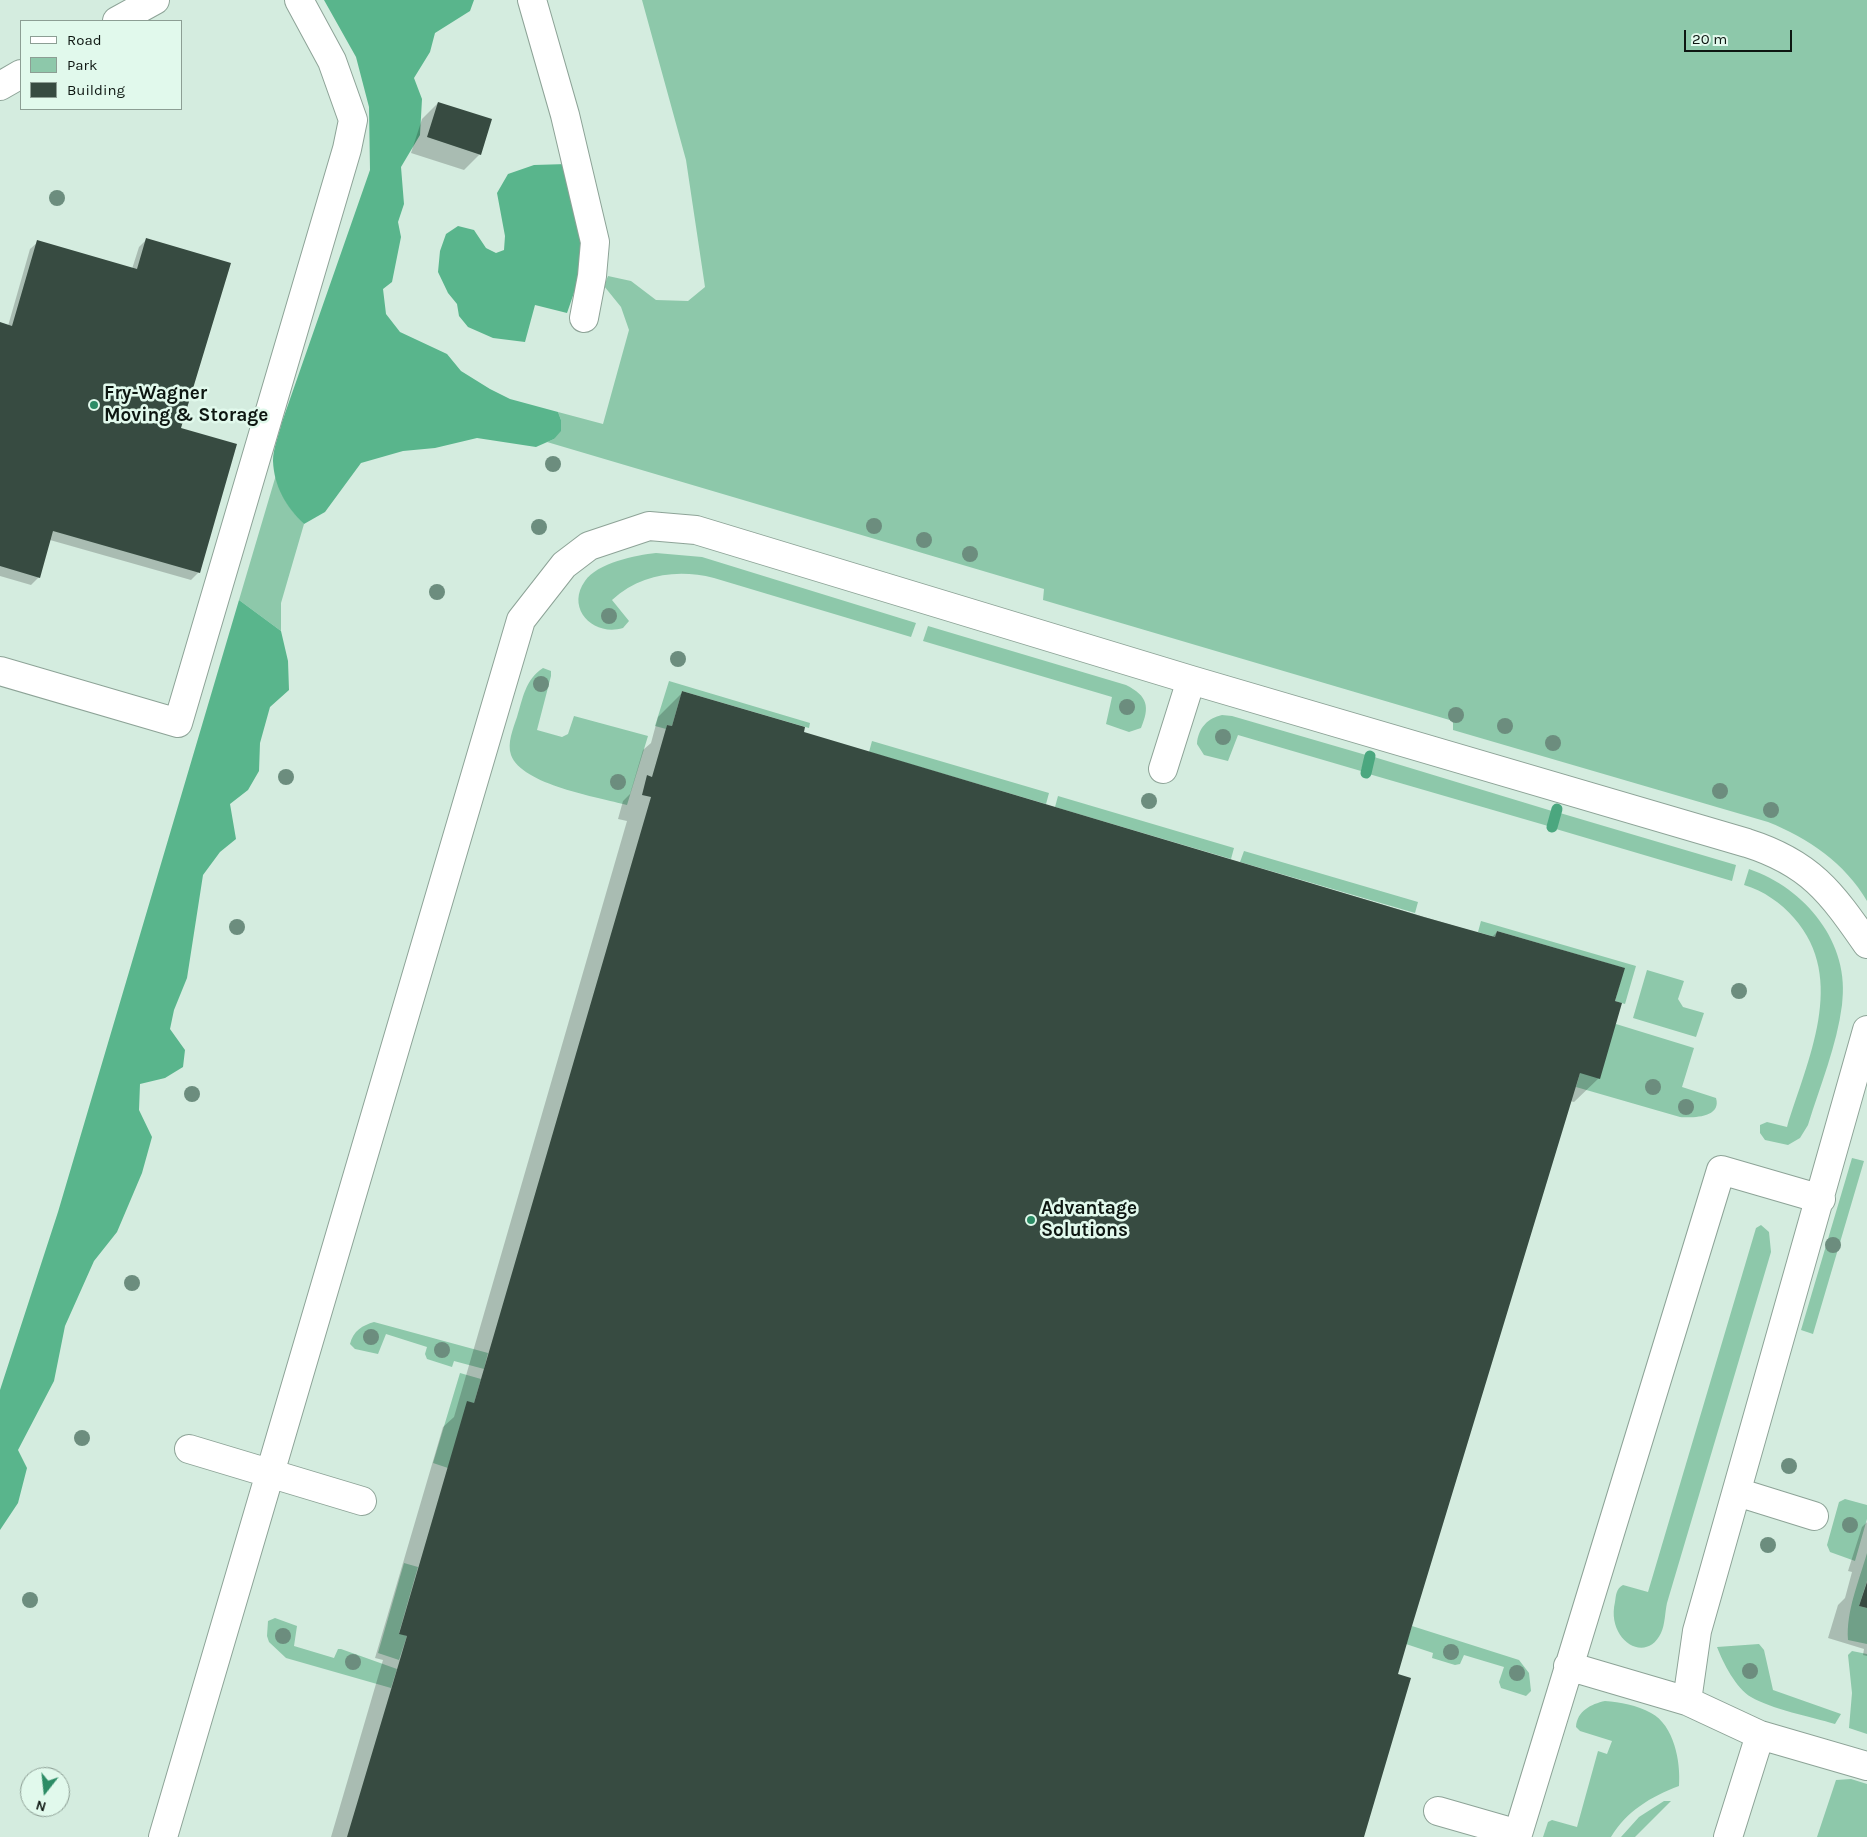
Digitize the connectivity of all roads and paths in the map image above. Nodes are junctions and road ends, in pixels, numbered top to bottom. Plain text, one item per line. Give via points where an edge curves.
1 (155, 0) edge
2 (299, 0) edge
3 (532, 0) edge
4 (119, 20) edge
5 (20, 75) edge
6 (0, 86) edge
7 (584, 318) dead end
8 (0, 671) edge
9 (1191, 680) junction
10 (1163, 769) dead end
11 (1867, 944) edge
12 (1867, 1030) edge
13 (1821, 1199) junction
14 (189, 1450) dead end
15 (270, 1473) junction
16 (1737, 1492) junction
17 (362, 1501) dead end
18 (1814, 1516) dead end
19 (1568, 1666) junction
20 (1687, 1701) junction
21 (1760, 1735) junction
22 (1867, 1766) edge
23 (1438, 1811) dead end
24 (1517, 1836) edge
25 (163, 1837) edge
26 (1728, 1837) edge

1 - 4 main road
2 - 8 main road via 332,61 353,120 263,440 178,723
3 - 7 main road via 565,115 595,242
5 - 6 main road
9 - 10 main road
9 - 11 main road via 1776,852 1822,886
9 - 15 main road via 696,530 649,526 589,546 564,565 521,620
12 - 13 main road
13 - 16 main road
13 - 19 main road via 1721,1170
14 - 15 main road
15 - 17 main road
15 - 25 main road
16 - 18 main road
16 - 20 main road via 1697,1631
19 - 20 main road
19 - 24 main road
20 - 21 main road
21 - 22 main road
21 - 26 main road
23 - 24 main road

